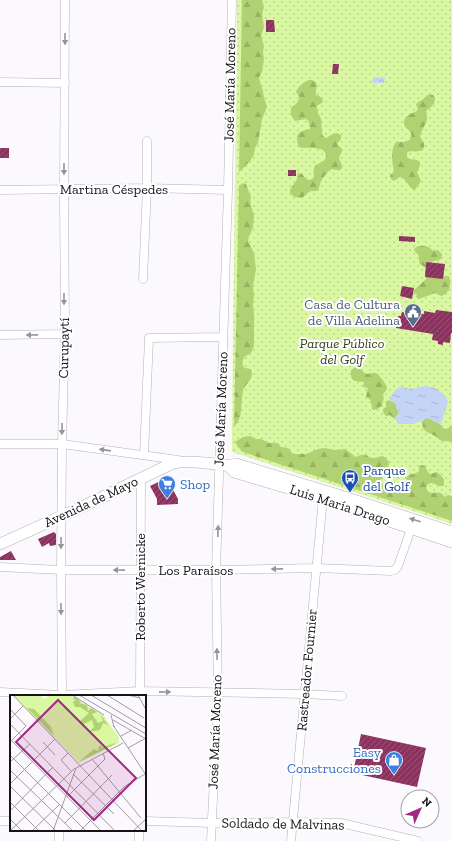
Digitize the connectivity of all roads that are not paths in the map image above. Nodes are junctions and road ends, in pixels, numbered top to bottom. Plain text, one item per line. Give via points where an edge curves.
1 (66, 0) edge
2 (232, 0) edge
3 (0, 82) edge
4 (65, 83) junction
5 (147, 141) dead end
6 (147, 188) junction
7 (64, 189) junction
8 (0, 190) edge
9 (228, 190) junction
10 (143, 279) dead end
11 (64, 334) junction
12 (0, 335) edge
13 (223, 337) junction
14 (0, 444) edge
15 (62, 444) junction
16 (144, 455) junction
17 (183, 461) junction
18 (224, 465) junction
19 (141, 479) junction
20 (323, 498) junction
21 (61, 516) junction
22 (410, 529) junction
23 (452, 532) edge
24 (452, 542) edge
25 (0, 544) edge
26 (0, 567) edge
27 (316, 568) junction
28 (61, 570) junction
29 (140, 570) junction
30 (216, 570) junction
31 (0, 692) edge
32 (218, 693) junction
33 (140, 694) edge
34 (304, 694) junction
35 (62, 695) edge
36 (342, 696) dead end
37 (146, 821) edge
38 (293, 822) junction
39 (212, 823) junction
40 (211, 841) edge
41 (291, 841) edge
42 (418, 841) edge

1 -> 4 street, Curupaytí
2 - 9 street, José María Moreno
3 - 4 street
4 -> 7 street, Curupaytí
5 - 6 street
6 - 7 street, Martina Céspedes
6 - 9 street, Martina Céspedes
6 - 10 street
7 - 8 street, Martina Céspedes
7 -> 11 street, Curupaytí
9 - 13 street, José María Moreno
11 -> 12 street
11 -> 15 street, Curupaytí
13 - 16 street via 149,338
13 - 18 street, José María Moreno
14 - 15 street, Luis María Drago
16 -> 15 street, Luis María Drago
15 - 21 street, Curupaytí
16 - 17 street, Luis María Drago
17 - 18 main road, Luis María Drago
17 - 19 main road, Avenida de Mayo via 173,463
18 - 20 main road, Luis María Drago via 234,472
23 -> 18 main road, Luis María Drago via 338,494 236,464
30 -> 18 street, José María Moreno
19 - 21 main road, Avenida de Mayo
19 - 29 street, Roberto Wernicke
20 - 22 main road, Luis María Drago
20 - 27 street, Rastreador Fournier
21 - 25 main road, Avenida de Mayo
21 -> 28 street, Curupaytí
22 - 24 main road, Luis María Drago
22 - 27 street, Los Paraísos via 395,570
26 - 28 street, Los Paraísos
27 -> 30 street, Los Paraísos
27 - 34 street, Rastreador Fournier
29 -> 28 street, Los Paraísos
28 -> 35 street, Curupaytí
29 - 30 street, Los Paraísos
29 - 33 street, Roberto Wernicke
32 -> 30 street, José María Moreno
31 - 35 street
33 -> 32 street
32 - 34 street
32 - 39 street, José María Moreno
33 - 35 street
34 - 36 street
34 - 38 street, Rastreador Fournier
37 - 39 street, Soldado de Malvinas
38 - 39 street, Soldado de Malvinas
38 - 41 street, Rastreador Fournier
38 - 42 street, Soldado de Malvinas via 341,823
39 - 40 street, José María Moreno

